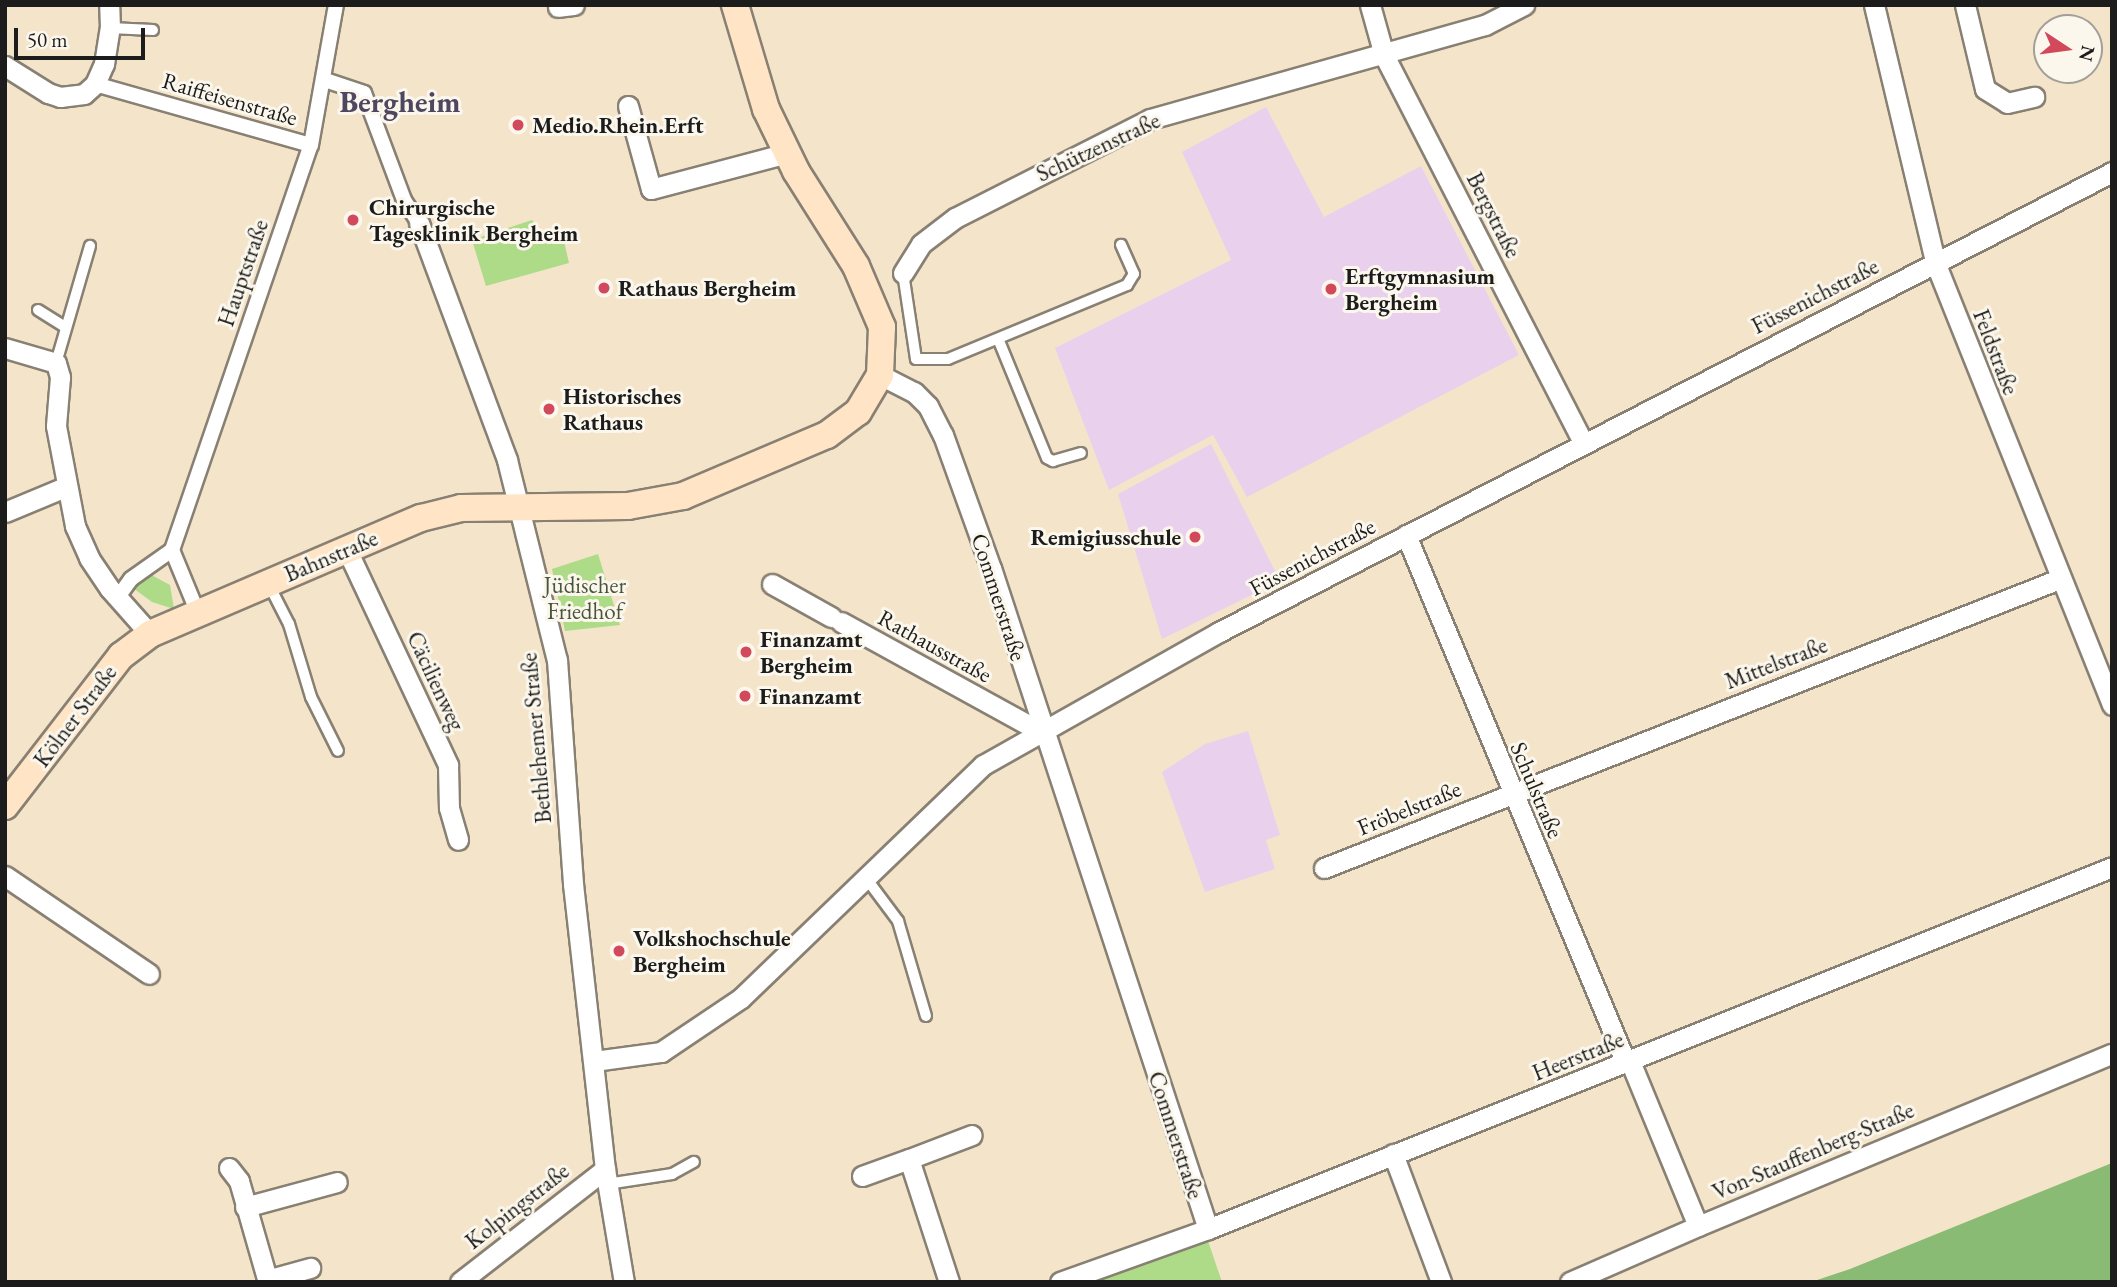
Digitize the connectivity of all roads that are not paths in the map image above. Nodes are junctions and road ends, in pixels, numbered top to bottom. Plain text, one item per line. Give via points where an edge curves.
1 (109, 5) edge
2 (336, 5) edge
3 (735, 5) edge
4 (1370, 5) edge
5 (1524, 5) edge
6 (1874, 5) edge
7 (1965, 5) edge
8 (110, 28) junction
9 (153, 30) dead end
10 (1384, 55) junction
11 (5, 66) edge
12 (325, 80) junction
13 (95, 84) junction
14 (2034, 97) dead end
15 (628, 106) dead end
16 (312, 145) junction
17 (787, 153) junction
18 (2112, 172) edge
19 (419, 223) joint
20 (1121, 245) dead end
21 (90, 246) dead end
22 (1935, 262) junction
23 (903, 273) joint
24 (38, 310) dead end
25 (65, 327) junction
26 (999, 341) junction
27 (5, 348) edge
28 (56, 363) junction
29 (880, 375) junction
30 (1583, 443) junction
31 (1081, 453) dead end
32 (65, 487) junction
33 (519, 506) junction
34 (5, 512) edge
35 (1406, 535) junction
36 (172, 550) junction
37 (347, 550) junction
38 (2059, 579) junction
39 (268, 583) junction
40 (772, 584) dead end
41 (118, 597) junction
42 (198, 613) junction
43 (150, 634) junction
44 (2112, 705) edge
45 (1043, 733) junction
46 (338, 751) dead end
47 (1511, 794) junction
48 (5, 806) edge
49 (458, 840) dead end
50 (2112, 867) edge
51 (1324, 868) dead end
52 (5, 876) edge
53 (866, 878) junction
54 (149, 974) dead end
55 (926, 1016) dead end
56 (2112, 1054) edge
57 (594, 1061) junction
58 (1628, 1062) junction
59 (972, 1135) dead end
60 (1393, 1154) junction
61 (909, 1159) junction
62 (694, 1162) dead end
63 (229, 1168) dead end
64 (862, 1176) dead end
65 (606, 1177) junction
66 (337, 1182) dead end
67 (245, 1207) junction
68 (1698, 1226) junction
69 (1208, 1229) junction
70 (310, 1268) dead end
71 (267, 1281) edge
72 (460, 1282) edge
73 (624, 1282) edge
74 (949, 1282) edge
75 (1060, 1282) edge
76 (1441, 1282) edge
77 (1570, 1282) edge

1 - 8 street
2 - 12 street, Hauptstraße
3 - 17 main road via 766,109
4 - 10 street, Bergstraße
5 - 10 street, Schützenstraße via 1485,25
6 - 22 street, Feldstraße
7 - 14 street via 1985,89 2007,103
8 - 9 lane
8 - 13 street
10 - 23 street, Schützenstraße via 1150,119 954,218 921,244
10 - 30 street, Bergstraße
11 - 13 street via 60,97 84,94
12 - 16 street, Hauptstraße
12 - 19 street, Bethlehemer Straße via 364,93 404,200
13 - 16 street, Raiffeisenstraße
15 - 17 street via 651,189
16 - 36 street, Hauptstraße
17 - 29 main road via 872,297 884,340
18 - 22 street, Füssenichstraße
19 - 33 street, Bethlehemer Straße via 507,460
20 - 26 lane via 1134,274 1126,285
21 - 25 lane
22 - 30 street, Füssenichstraße
22 - 38 street, Feldstraße
23 - 26 lane, Schützenstraße via 916,359 948,359
24 - 25 lane
25 - 28 lane
26 - 31 lane via 1047,458 1053,461
27 - 28 street
28 - 32 street via 60,377 56,425
29 - 33 main road via 866,403 847,423 683,496 628,506
29 - 45 street, Commerstraße via 928,406 943,435
30 - 35 street, Füssenichstraße
32 - 34 street
32 - 41 street via 89,558
33 - 37 main road, Bahnstraße via 447,511
33 - 57 street, Bethlehemer Straße via 557,660 573,884
35 - 45 street, Füssenichstraße via 1219,632
35 - 47 street, Schulstraße
36 - 41 street via 131,579
36 - 42 street
37 - 39 main road, Bahnstraße
37 - 49 street, Cäcilienweg via 448,765 449,808
38 - 44 street, Feldstraße
38 - 47 street, Mittelstraße
39 - 42 main road, Bahnstraße
39 - 46 lane via 289,624 311,697
40 - 45 street, Rathausstraße
41 - 43 street
42 - 43 main road, Bahnstraße
43 - 48 main road, Kölner Straße via 121,656
45 - 53 street, Füssenichstraße via 983,765
45 - 69 street, Commerstraße
47 - 51 street, Fröbelstraße
47 - 58 street, Schulstraße
50 - 58 street, Heerstraße
52 - 54 street
53 - 55 lane via 898,921
53 - 57 street, Füssenichstraße via 741,998 661,1052
56 - 68 street, Von-Stauffenberg-Straße
57 - 65 street, Bethlehemer Straße
58 - 60 street, Heerstraße
58 - 68 street, Von-Stauffenberg-Straße
59 - 61 street
60 - 69 street, Heerstraße
60 - 76 street
61 - 64 street
61 - 74 street
62 - 65 lane via 672,1174
63 - 67 street via 239,1181
65 - 72 street, Kolpingstraße
65 - 73 street, Bethlehemer Straße
66 - 67 street
67 - 71 street
68 - 77 street
69 - 75 street, Heerstraße
70 - 71 street

